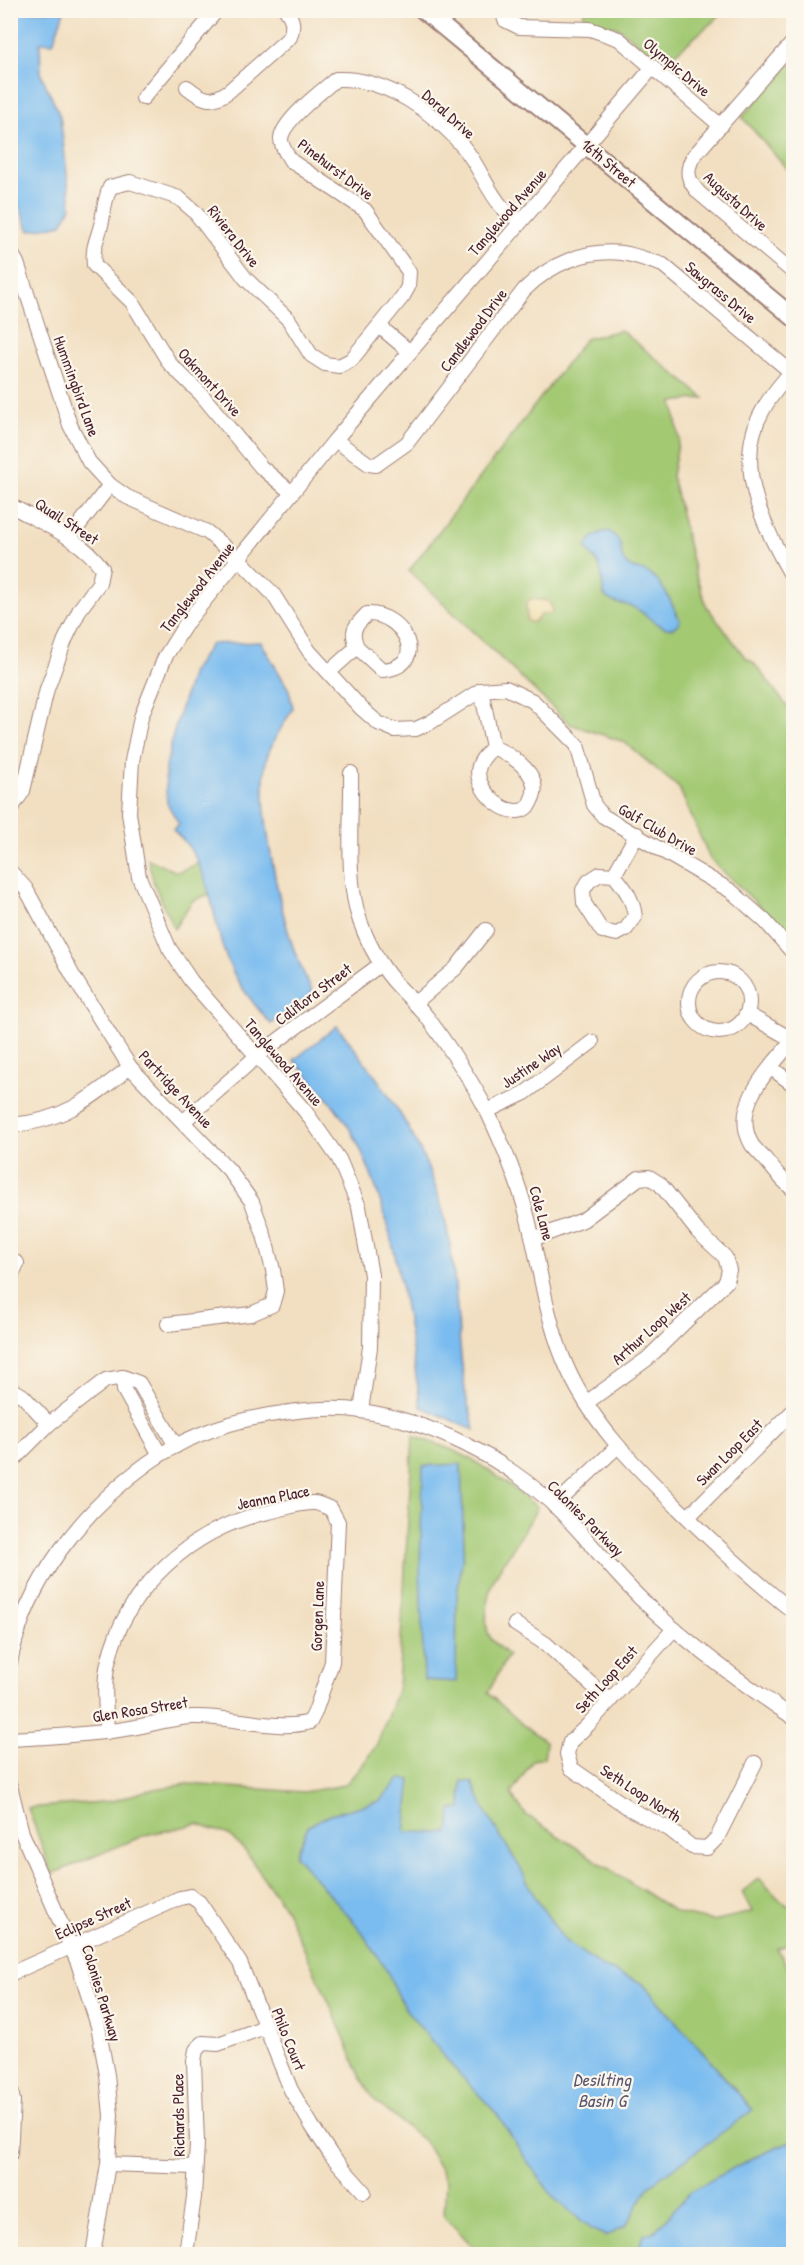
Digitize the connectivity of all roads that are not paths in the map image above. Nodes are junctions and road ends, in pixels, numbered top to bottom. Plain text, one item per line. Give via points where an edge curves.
1 (217, 10) edge
2 (423, 11) edge
3 (289, 15) edge
4 (503, 15) edge
5 (794, 41) edge
6 (652, 67) junction
7 (186, 87) dead end
8 (143, 98) dead end
9 (721, 126) junction
10 (281, 138) joint
11 (587, 145) junction
12 (519, 221) junction
13 (101, 222) joint
14 (10, 251) edge
15 (621, 253) joint
16 (794, 273) edge
17 (794, 318) edge
18 (379, 326) junction
19 (410, 352) junction
20 (335, 440) junction
21 (110, 485) junction
22 (292, 493) junction
23 (10, 505) edge
24 (69, 538) junction
25 (239, 559) junction
26 (794, 580) edge
27 (357, 647) junction
28 (329, 672) junction
29 (480, 690) junction
30 (493, 747) junction
31 (351, 774) dead end
32 (10, 810) edge
33 (637, 834) junction
34 (10, 871) edge
35 (614, 874) junction
36 (486, 930) dead end
37 (794, 954) edge
38 (381, 964) junction
39 (415, 1003) junction
40 (747, 1014) junction
41 (793, 1040) edge
42 (592, 1042) dead end
43 (257, 1056) junction
44 (130, 1067) junction
45 (770, 1067) junction
46 (794, 1085) edge
47 (487, 1111) junction
48 (184, 1121) junction
49 (10, 1125) edge
50 (794, 1190) edge
51 (533, 1239) junction
52 (17, 1263) dead end
53 (10, 1280) edge
54 (168, 1324) dead end
55 (123, 1377) junction
56 (10, 1388) edge
57 (586, 1403) junction
58 (794, 1410) edge
59 (361, 1411) junction
60 (49, 1424) junction
61 (176, 1446) junction
62 (618, 1446) junction
63 (160, 1455) junction
64 (10, 1463) edge
65 (554, 1506) junction
66 (331, 1509) joint
67 (688, 1517) junction
68 (794, 1612) edge
69 (515, 1624) dead end
70 (674, 1629) junction
71 (10, 1663) edge
72 (610, 1701) junction
73 (794, 1718) edge
74 (310, 1722) joint
75 (108, 1732) junction
76 (10, 1739) edge
77 (567, 1754) joint
78 (755, 1763) dead end
79 (10, 1786) edge
80 (190, 1896) joint
81 (70, 1946) junction
82 (10, 1974) edge
83 (265, 2027) junction
84 (10, 2085) edge
85 (10, 2154) edge
86 (108, 2164) junction
87 (195, 2167) junction
88 (364, 2192) dead end
89 (93, 2254) edge
90 (186, 2254) edge

1 - 8 street
2 - 11 main road, 16th Street
3 - 7 street via 293,29 290,37 220,98 208,100
4 - 6 street, Olympic Drive via 519,27 590,29 619,39
5 - 9 street
6 - 9 street, Olympic Drive
6 - 11 street, Tanglewood Avenue
9 - 16 street, Augusta Drive via 693,157 687,174 690,183
10 - 12 street, Doral Drive via 287,124 336,79 351,78 374,85 410,100 452,135 501,206
10 - 18 street, Pinehurst Drive via 291,160 365,210 409,272 408,287
11 - 12 street, Tanglewood Avenue
11 - 17 main road, 16th Street
12 - 19 street, Tanglewood Avenue
13 - 18 street, Riviera Drive via 103,202 110,187 130,182 179,198 195,212 246,279 289,320 311,355 325,364 339,366 351,360
13 - 22 street, Oakmont Drive via 92,249 94,265 132,302 170,364 201,394 261,466
14 - 21 street, Hummingbird Lane via 70,425 89,462
15 - 20 street, Candlewood Drive via 591,254 564,261 539,275 407,443 374,466
15 - 26 street, Sawgrass Drive via 663,265 790,372 762,410 754,430 750,473 756,501
18 - 19 street
19 - 20 street, Tanglewood Avenue
20 - 22 street, Tanglewood Avenue
21 - 24 street
21 - 25 street, Hummingbird Lane via 127,497 207,532
22 - 25 street, Tanglewood Avenue
23 - 24 street, Quail Street
24 - 32 street, Quail Street via 102,568 99,584 80,609 61,650 46,689 23,791
25 - 28 street via 273,594 295,631
25 - 43 street, Tanglewood Avenue via 187,622 165,657 141,717 132,761 129,813 140,877 169,948 191,981
27 - 27 street via 382,670 394,669 404,662 410,645 390,620 367,614 356,625 353,636
27 - 28 street
28 - 29 street via 378,723 395,730 416,729 431,722
29 - 30 street
29 - 33 street, Golf Club Drive via 506,688 533,701 577,745 594,805 603,816
30 - 30 street via 478,766 480,782 507,811 520,811 530,805 536,786 525,768
31 - 38 street, Cole Lane via 353,884 359,918
33 - 35 street
33 - 37 street, Golf Club Drive via 731,891
34 - 44 street, Partridge Avenue via 26,889 73,976
35 - 35 street via 600,874 583,890 584,903 603,931 616,934 635,917 634,904
36 - 39 street via 456,968
38 - 39 street, Cole Lane
38 - 43 street, Califlora Street
39 - 47 street, Cole Lane via 455,1057
40 - 40 street via 744,984 727,972 706,974 692,988 689,1007 706,1030 734,1029
40 - 41 street
41 - 45 street
42 - 47 street, Justine Way via 525,1093
43 - 48 street, Califlora Street
43 - 59 street, Tanglewood Avenue via 305,1110 339,1159 359,1207 371,1275 370,1347
44 - 48 street, Partridge Avenue
44 - 49 street via 84,1103 57,1116
45 - 46 street
45 - 50 street via 751,1097 746,1122 752,1144
47 - 51 street, Cole Lane via 521,1195
48 - 54 street, Partridge Avenue via 252,1202 276,1291 272,1305 251,1314
51 - 57 street, Cole Lane via 553,1331
51 - 57 street, Arthur Loop West via 583,1220 639,1178 649,1177 660,1184 698,1232 725,1257 729,1270 726,1282 647,1359
52 - 53 street
55 - 60 street via 106,1380
55 - 61 street via 139,1383
55 - 63 street via 124,1390
56 - 60 street
57 - 62 street, Cole Lane
58 - 67 street, Swan Loop East
59 - 61 street, Colonies Parkway via 261,1416 208,1430
59 - 65 street, Colonies Parkway via 422,1426 464,1443 493,1459
60 - 64 street
61 - 63 street, Colonies Parkway
62 - 65 street
62 - 67 street, Cole Lane
63 - 71 street, Colonies Parkway via 90,1513 62,1550 24,1615
65 - 70 street, Colonies Parkway
66 - 74 street, Gorgen Lane via 338,1522 332,1662
66 - 75 street, Jeanna Place via 314,1503 232,1522 195,1541 164,1568 137,1598 119,1630 108,1664
67 - 68 street, Cole Lane
69 - 72 street via 546,1644
70 - 72 street, Seth Loop East
70 - 73 street, Colonies Parkway
72 - 77 street, Seth Loop East via 570,1742
74 - 75 street, Glen Rosa Street via 296,1726 191,1717
75 - 76 street, Glen Rosa Street
77 - 78 street, Seth Loop North via 571,1768 609,1795 669,1829 692,1847 707,1848 717,1838
79 - 81 street, Colonies Parkway via 22,1833
80 - 81 street, Eclipse Street
80 - 83 street, Philo Court via 204,1908 240,1963
81 - 82 street, Eclipse Street
81 - 86 street, Colonies Parkway via 98,2026 107,2075 111,2115
83 - 87 street, Richards Place via 218,2044 203,2043 196,2050
83 - 88 street, Philo Court via 291,2090 312,2126 331,2155
84 - 85 street
86 - 87 street
86 - 89 street, Colonies Parkway
87 - 90 street, Richards Place

